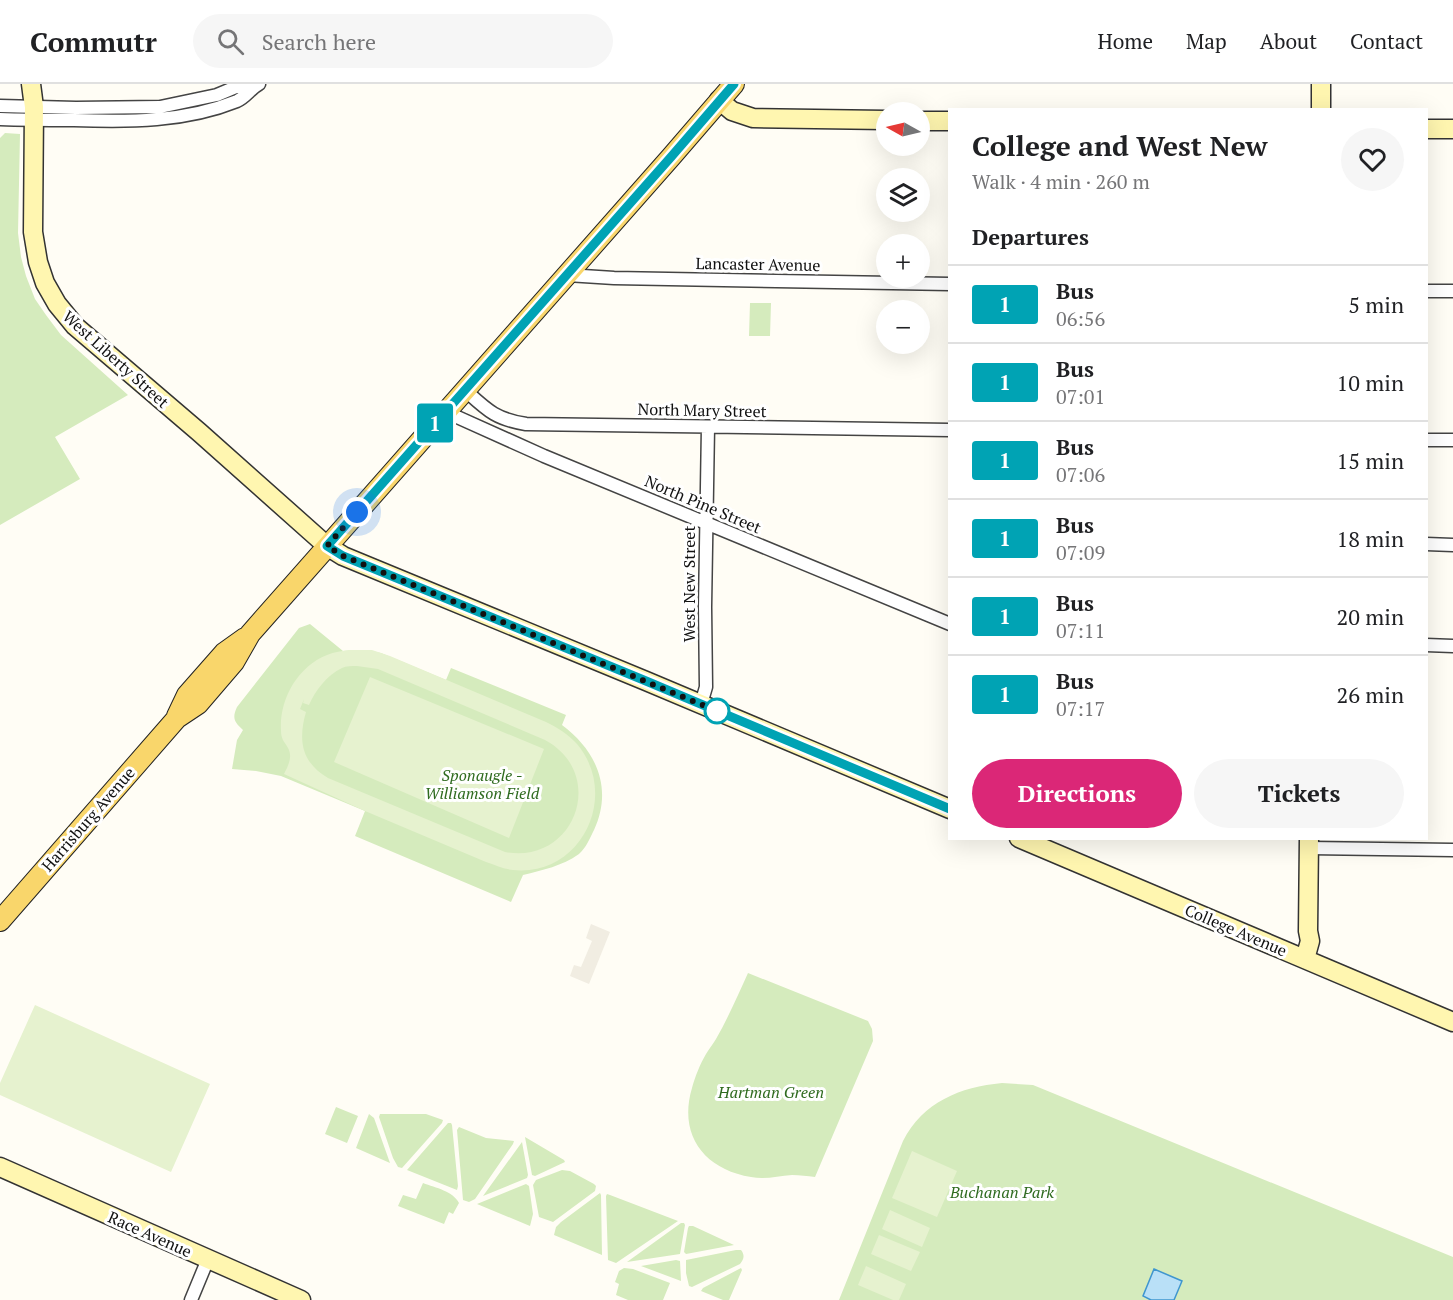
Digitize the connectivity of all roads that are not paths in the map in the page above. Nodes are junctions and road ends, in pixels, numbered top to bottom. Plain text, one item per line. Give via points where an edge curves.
1 (31, 84) edge
2 (39, 84) edge
3 (734, 84) edge
4 (1321, 84) edge
5 (256, 85) edge
6 (719, 100) junction
7 (0, 106) edge
8 (1321, 108) edge
9 (34, 114) junction
10 (0, 120) edge
11 (876, 120) edge
12 (930, 121) edge
13 (948, 121) edge
14 (1428, 129) edge
15 (1453, 129) edge
16 (567, 274) junction
17 (948, 284) edge
18 (1428, 291) edge
19 (1453, 291) edge
20 (465, 390) junction
21 (446, 412) junction
22 (708, 427) junction
23 (948, 430) edge
24 (1428, 440) edge
25 (1453, 440) edge
26 (706, 523) junction
27 (1428, 544) edge
28 (1453, 545) edge
29 (327, 546) junction
30 (948, 623) edge
31 (1428, 645) edge
32 (1453, 645) edge
33 (701, 704) junction
34 (948, 808) edge
35 (1024, 840) edge
36 (1309, 843) edge
37 (1453, 850) edge
38 (0, 921) edge
39 (1305, 959) junction
40 (1453, 1022) edge
41 (0, 1167) edge
42 (208, 1259) junction
43 (191, 1300) edge
44 (301, 1300) edge

1 - 9 main road, West Liberty Street
2 - 9 main road, West Liberty Street
3 - 6 main road, Harrisburg Avenue
4 - 8 main road
5 - 9 street via 160,107
6 - 11 main road via 732,111 753,118
6 - 16 main road, Harrisburg Avenue
7 - 9 street
9 - 10 street
9 - 29 main road, West Liberty Street via 33,232 45,283 57,304 75,326
12 - 13 main road
14 - 15 main road
16 - 17 street, Lancaster Avenue
16 - 20 main road, Harrisburg Avenue
18 - 19 street
20 - 21 main road, Harrisburg Avenue
20 - 22 street, North Mary Street via 498,417 512,422
21 - 26 street, North Pine Street
21 - 29 main road, Harrisburg Avenue
22 - 23 street, North Mary Street
22 - 26 street, West New Street
24 - 25 street
26 - 30 street, North Pine Street
26 - 33 street, West New Street via 706,687
27 - 28 street
29 - 33 main road
29 - 38 main road, Harrisburg Avenue via 250,634 224,653 187,695 177,717
31 - 32 street
33 - 34 main road
35 - 39 main road, College Avenue
36 - 37 street
36 - 39 main road via 1310,941
39 - 40 main road, College Avenue
41 - 42 main road, Race Avenue
42 - 43 street
42 - 44 main road, Race Avenue

